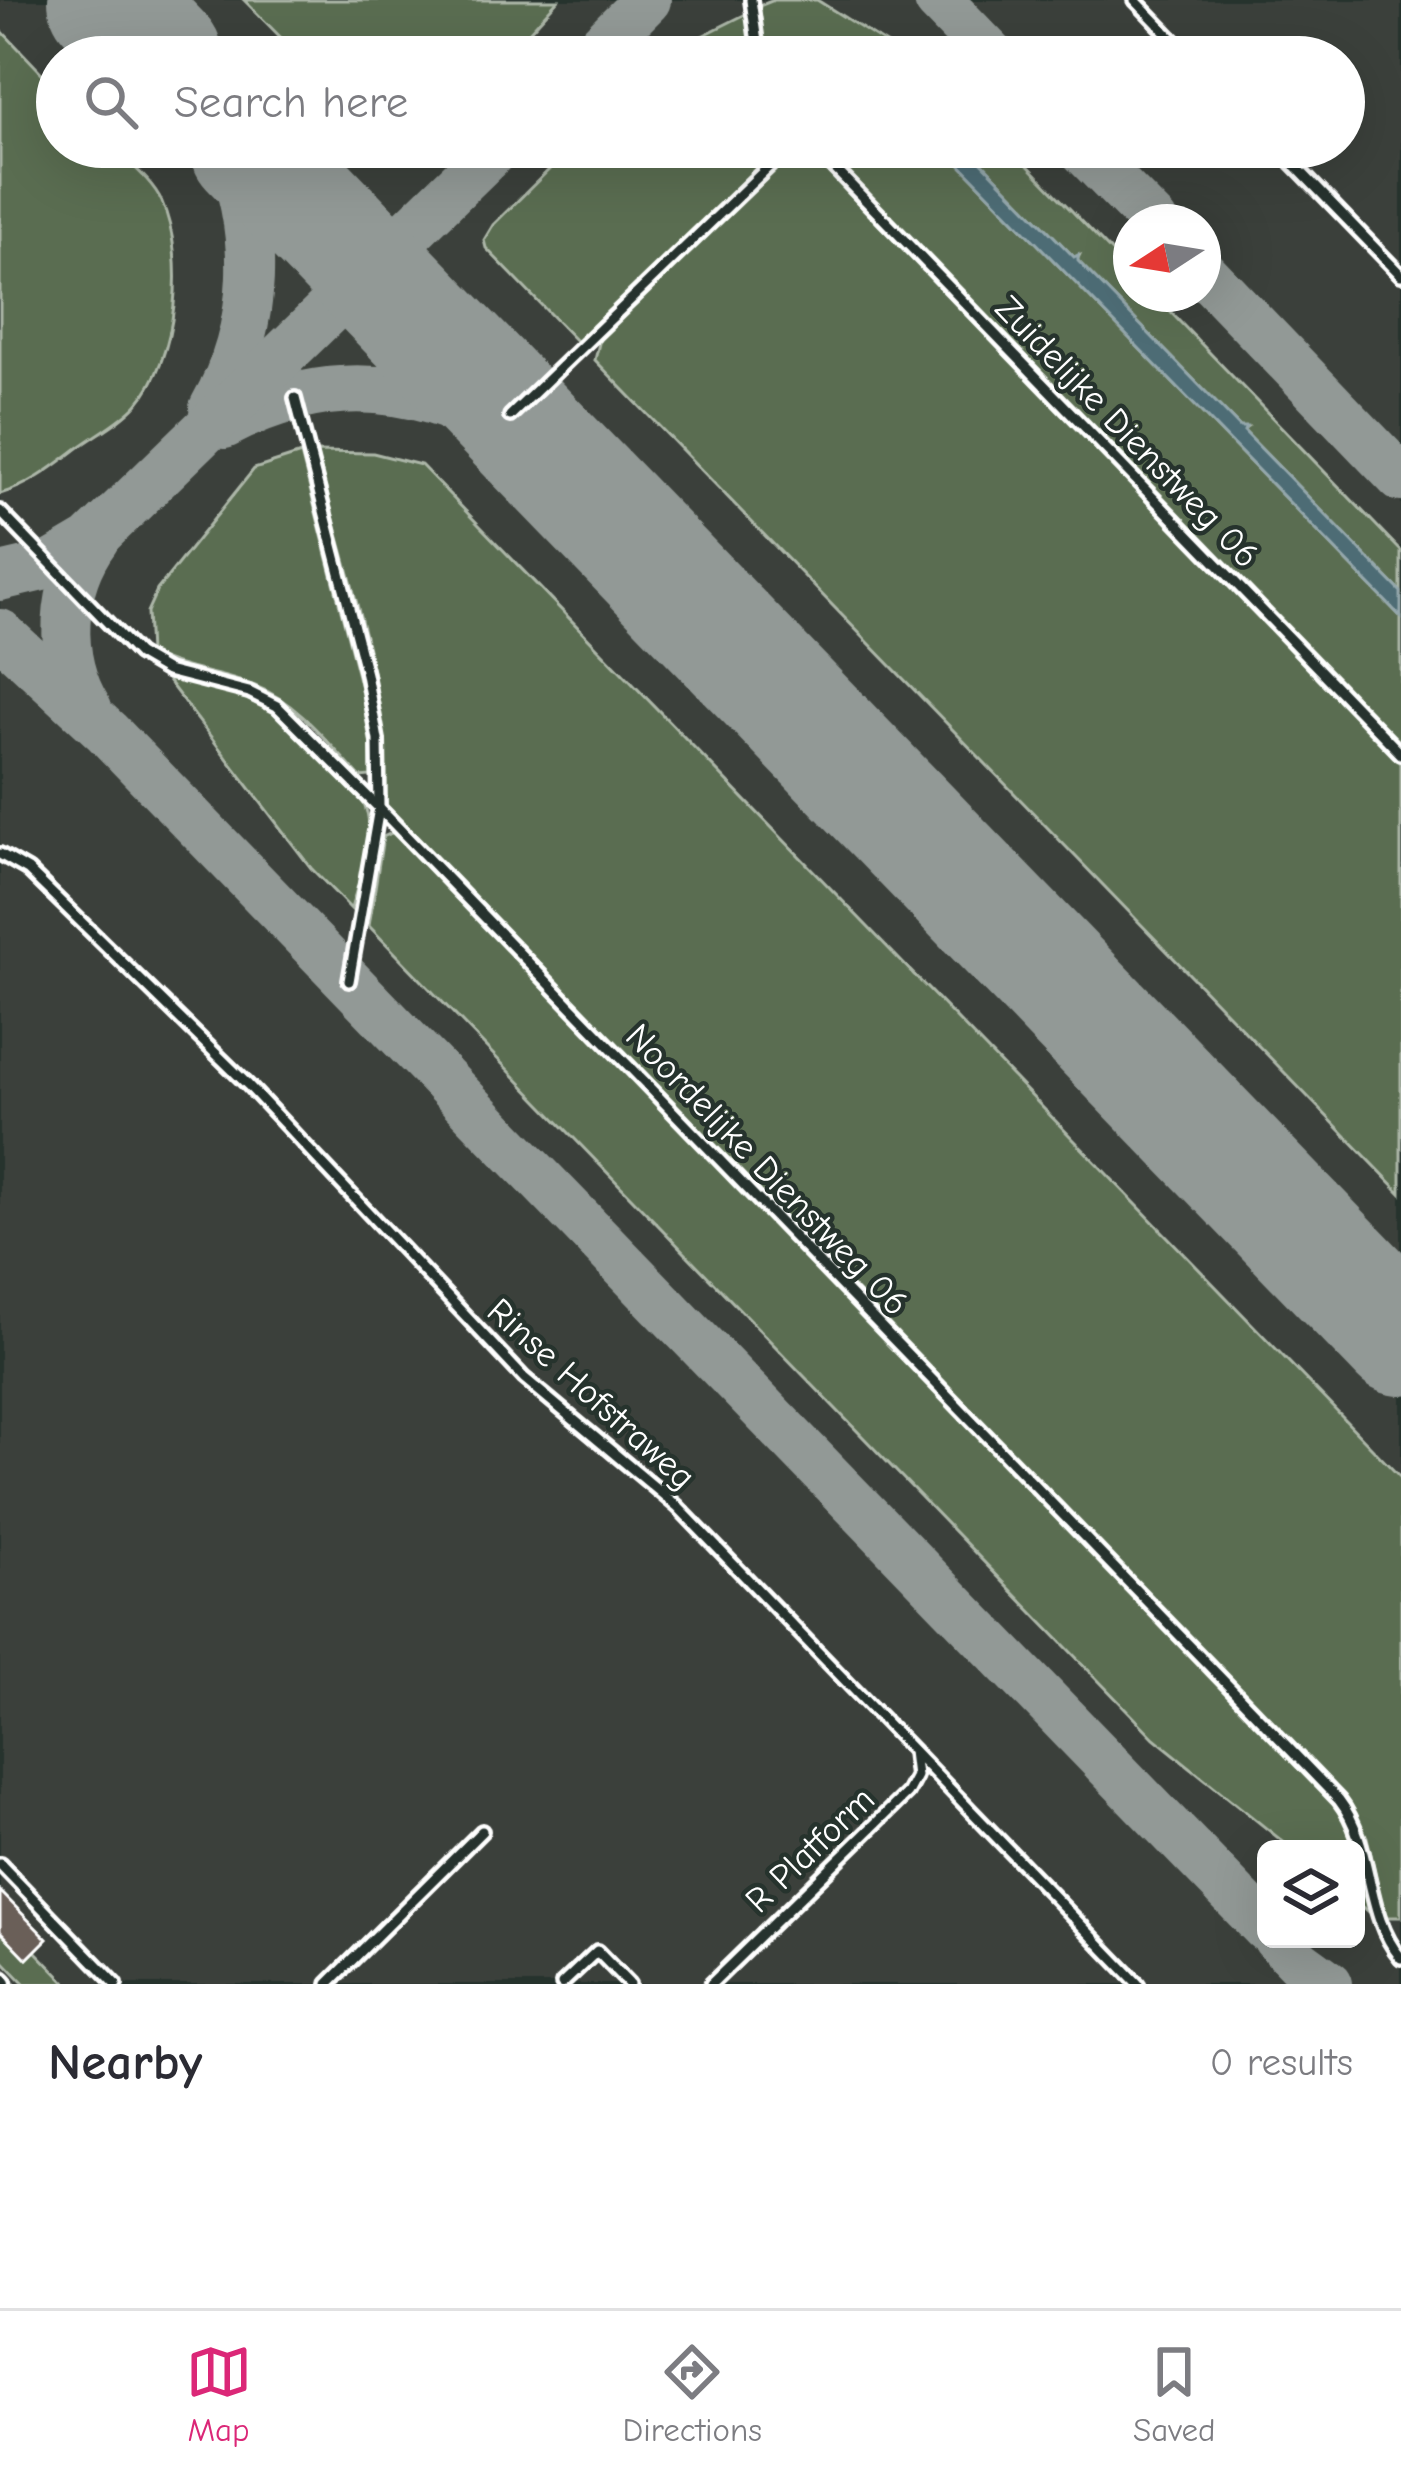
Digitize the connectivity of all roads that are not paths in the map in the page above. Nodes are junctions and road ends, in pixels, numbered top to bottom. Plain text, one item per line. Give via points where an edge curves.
1 (751, 0) edge
2 (1135, 0) edge
3 (756, 36) edge
4 (1170, 36) edge
5 (767, 168) edge
6 (834, 168) edge
7 (1297, 168) edge
8 (1401, 275) edge
9 (295, 398) dead end
10 (510, 416) dead end
11 (0, 511) edge
12 (1401, 754) edge
13 (380, 808) junction
14 (0, 854) edge
15 (349, 981) dead end
16 (906, 1743) junction
17 (482, 1831) dead end
18 (0, 1864) edge
19 (1401, 1958) edge
20 (116, 1984) edge
21 (328, 1984) edge
22 (562, 1984) edge
23 (629, 1984) edge
24 (711, 1984) edge
25 (1138, 1984) edge

1 - 3 lane
2 - 4 lane
5 - 10 lane
6 - 12 lane, Zuidelijke Dienstweg 06
7 - 8 lane
9 - 13 lane via 373,707
11 - 13 lane, Noordelijke Dienstweg 06 via 138,654 277,706
13 - 15 lane
13 - 19 lane, Noordelijke Dienstweg 06 via 1339,1800 1361,1841 1383,1930
14 - 16 lane, Rinse Hofstraweg via 92,930 524,1378 653,1482
16 - 24 lane, R Platform via 916,1763 911,1789
16 - 25 lane, Rinse Hofstraweg
17 - 21 lane
18 - 20 lane
22 - 23 lane via 597,1951

